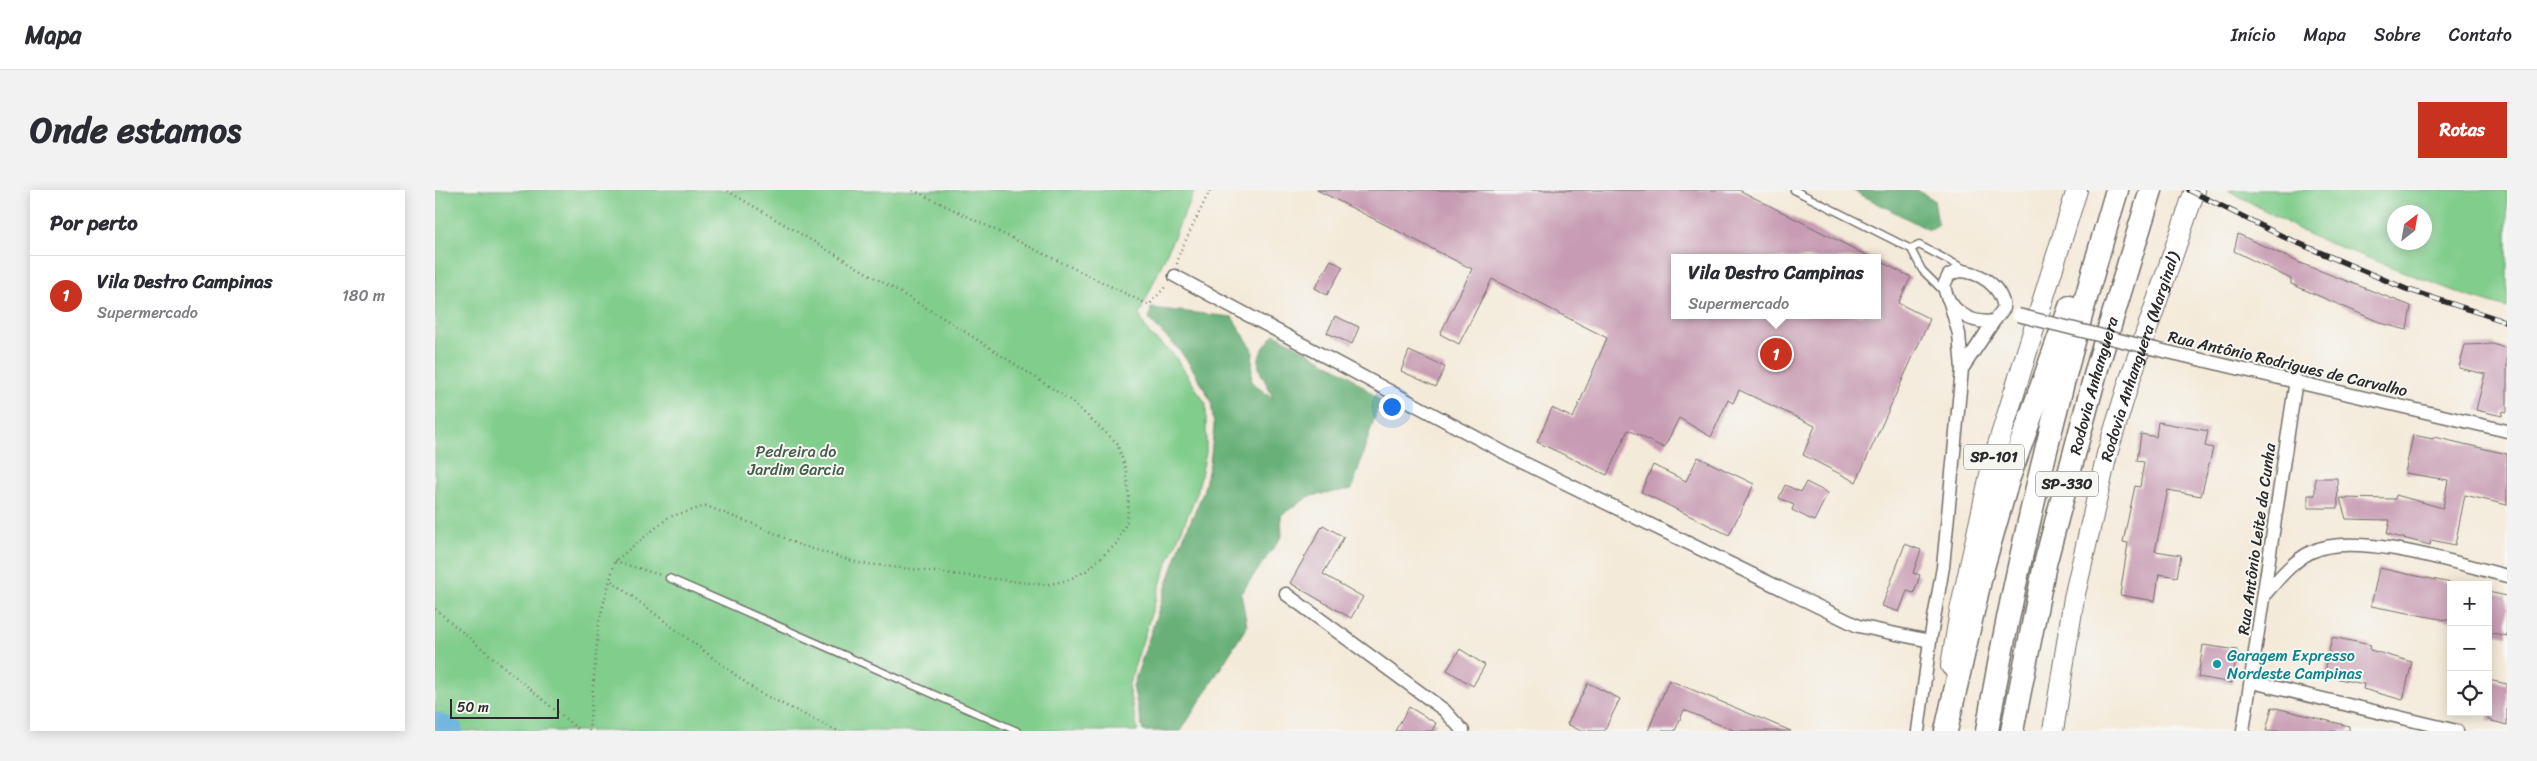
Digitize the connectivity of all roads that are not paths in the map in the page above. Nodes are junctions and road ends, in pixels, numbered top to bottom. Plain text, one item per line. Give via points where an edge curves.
1 (1794, 190) edge
2 (2077, 190) edge
3 (2117, 190) edge
4 (2151, 190) edge
5 (2158, 190) edge
6 (2195, 190) edge
7 (2109, 216) junction
8 (2137, 241) junction
9 (1911, 249) junction
10 (1968, 271) junction
11 (1175, 276) road end
12 (1948, 299) junction
13 (2004, 308) junction
14 (1994, 321) junction
15 (1962, 370) junction
16 (2296, 380) junction
17 (2507, 431) edge
18 (2507, 576) edge
19 (669, 578) road end
20 (2266, 593) junction
21 (1286, 594) dead end
22 (1929, 641) junction
23 (2252, 682) junction
24 (1017, 731) edge
25 (1463, 731) edge
26 (1918, 731) edge
27 (1945, 731) edge
28 (1987, 731) edge
29 (2011, 731) edge
30 (2053, 731) edge
31 (2243, 731) edge
32 (2457, 731) edge

1 - 9 lane
2 - 27 highway, SP-101 via 1993,461 1960,611
3 - 7 highway, Rodovia Anhanguera / SP-330
4 - 8 highway, Rodovia Anhanguera / SP-330
5 - 8 highway
6 - 30 highway, Rodovia Anhanguera (Marginal) via 2107,454 2074,598
7 - 27 highway via 2082,274 2007,480
7 - 28 highway, Rodovia Anhanguera / SP-330 via 2051,430 2020,561
8 - 29 highway, Rodovia Anhanguera / SP-330 via 2097,368 2048,555
9 - 10 lane via 1919,245
9 - 12 lane via 1922,270
10 - 12 street via 1949,275 1944,285
10 - 13 street via 1999,290
11 - 22 street via 1520,461 1858,626
12 - 14 street via 1972,320
12 - 15 street via 1959,334
13 - 14 street
13 - 16 street, Rua Antônio Rodrigues de Carvalho, bridge via 2018,315 2155,349
14 - 15 street
15 - 22 street via 1943,567
16 - 17 street, Rua Antônio Rodrigues de Carvalho
16 - 20 street, Rua Antônio Leite da Cunha
18 - 20 street via 2379,546 2337,545 2311,551
19 - 24 lane
20 - 23 street, Rua Antônio Leite da Cunha
21 - 25 street via 1444,710
22 - 26 street
23 - 31 street, Rua Antônio Leite da Cunha
23 - 32 street

